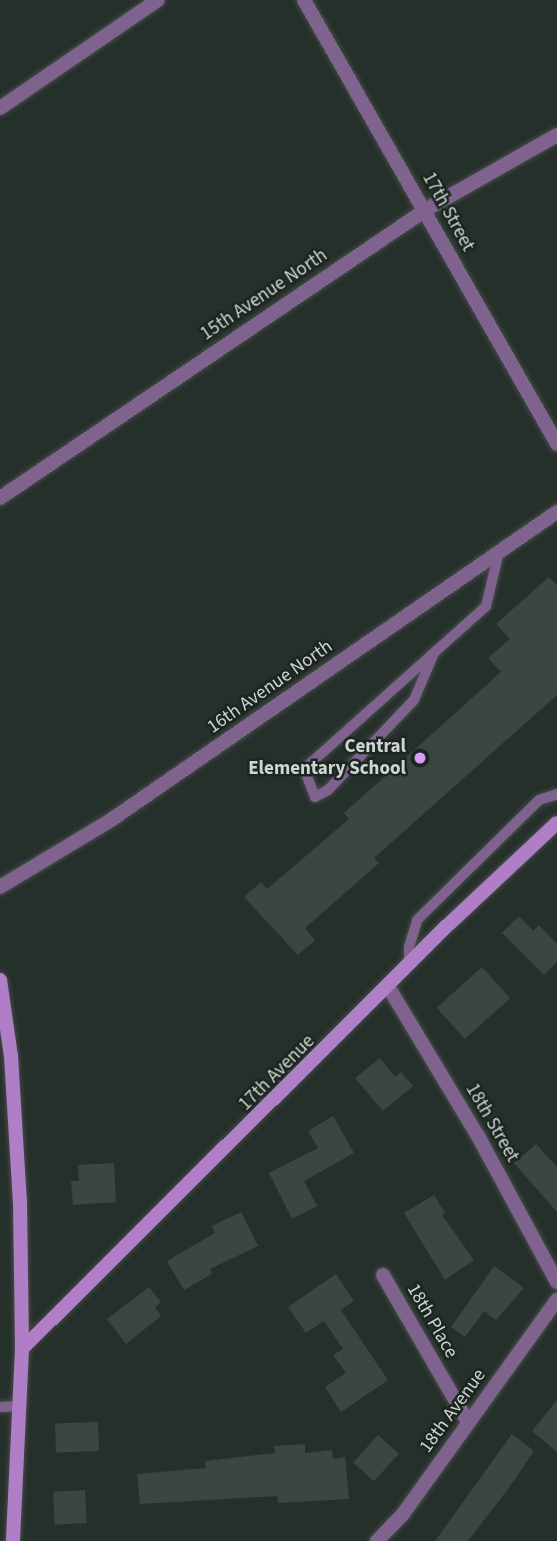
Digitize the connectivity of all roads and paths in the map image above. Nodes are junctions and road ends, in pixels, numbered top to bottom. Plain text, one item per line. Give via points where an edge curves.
1 (158, 0) edge
2 (304, 0) edge
3 (0, 108) edge
4 (557, 135) edge
5 (426, 209) junction
6 (557, 444) edge
7 (0, 498) edge
8 (557, 512) edge
9 (499, 552) junction
10 (433, 653) junction
11 (557, 794) edge
12 (557, 823) edge
13 (0, 887) edge
14 (409, 966) junction
15 (0, 980) edge
16 (389, 988) junction
17 (383, 1275) dead end
18 (557, 1282) edge
19 (557, 1300) edge
20 (22, 1349) junction
21 (20, 1406) junction
22 (0, 1407) edge
23 (468, 1422) junction
24 (13, 1541) edge
25 (377, 1541) edge

1 - 3 street
2 - 5 street, 17th Street
4 - 5 street, 15th Avenue North
5 - 6 street, 17th Street
5 - 7 street, 15th Avenue North
8 - 9 street, 16th Avenue North
9 - 10 lane via 486,606
9 - 13 street, 16th Avenue North via 111,820
10 - 10 lane via 304,769 315,797 328,790 414,700
11 - 14 lane via 540,800 417,919
12 - 14 street, 17th Avenue
14 - 16 street, 17th Avenue
15 - 20 street via 18,1127
16 - 18 street, 18th Street via 478,1136
16 - 20 street, 17th Avenue
17 - 23 street, 18th Place
19 - 23 street, 18th Avenue
20 - 21 street
21 - 22 lane
21 - 24 street
23 - 25 street, 18th Avenue via 403,1514

